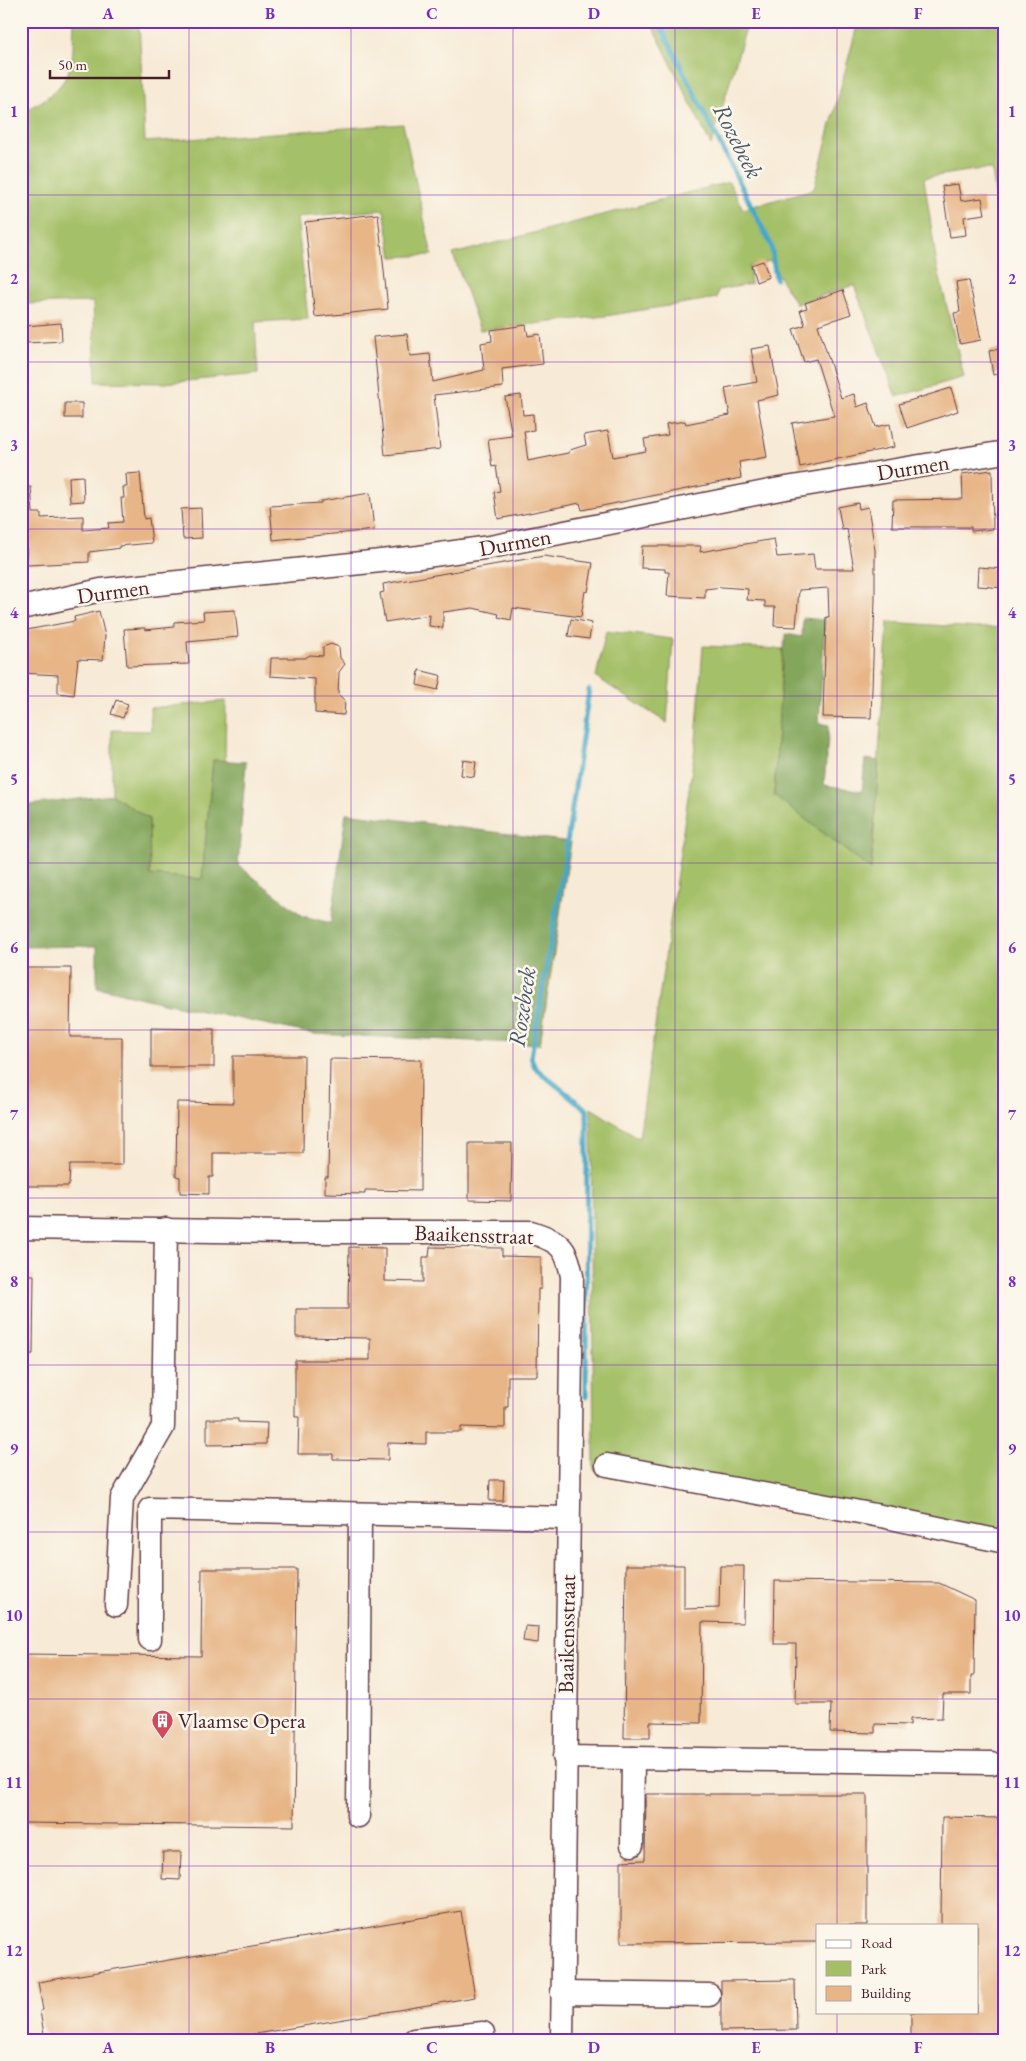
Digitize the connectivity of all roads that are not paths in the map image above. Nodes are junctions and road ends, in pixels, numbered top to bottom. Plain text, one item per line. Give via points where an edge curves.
1 (1005, 452) edge
2 (21, 608) edge
3 (21, 1228) edge
4 (166, 1229) junction
5 (607, 1465) dead end
6 (360, 1514) junction
7 (568, 1518) junction
8 (1005, 1542) edge
9 (116, 1604) dead end
10 (150, 1639) dead end
11 (564, 1757) junction
12 (632, 1758) junction
13 (992, 1763) dead end
14 (358, 1816) dead end
15 (632, 1845) dead end
16 (562, 1993) junction
17 (709, 1994) dead end
18 (483, 2033) dead end
19 (414, 2040) edge
20 (562, 2040) edge

1 - 2 street, Durmen via 780,489 490,547 100,590
3 - 4 street, Baaikensstraat
4 - 7 street, Baaikensstraat via 531,1232 552,1239 567,1254 572,1276
4 - 9 street via 162,1427 122,1498
5 - 8 street
6 - 7 street
6 - 10 street via 150,1509
6 - 14 street
7 - 11 street, Baaikensstraat
11 - 12 street
11 - 16 street, Baaikensstraat
12 - 13 street
12 - 15 street
16 - 17 street
16 - 20 street, Baaikensstraat
18 - 19 street

